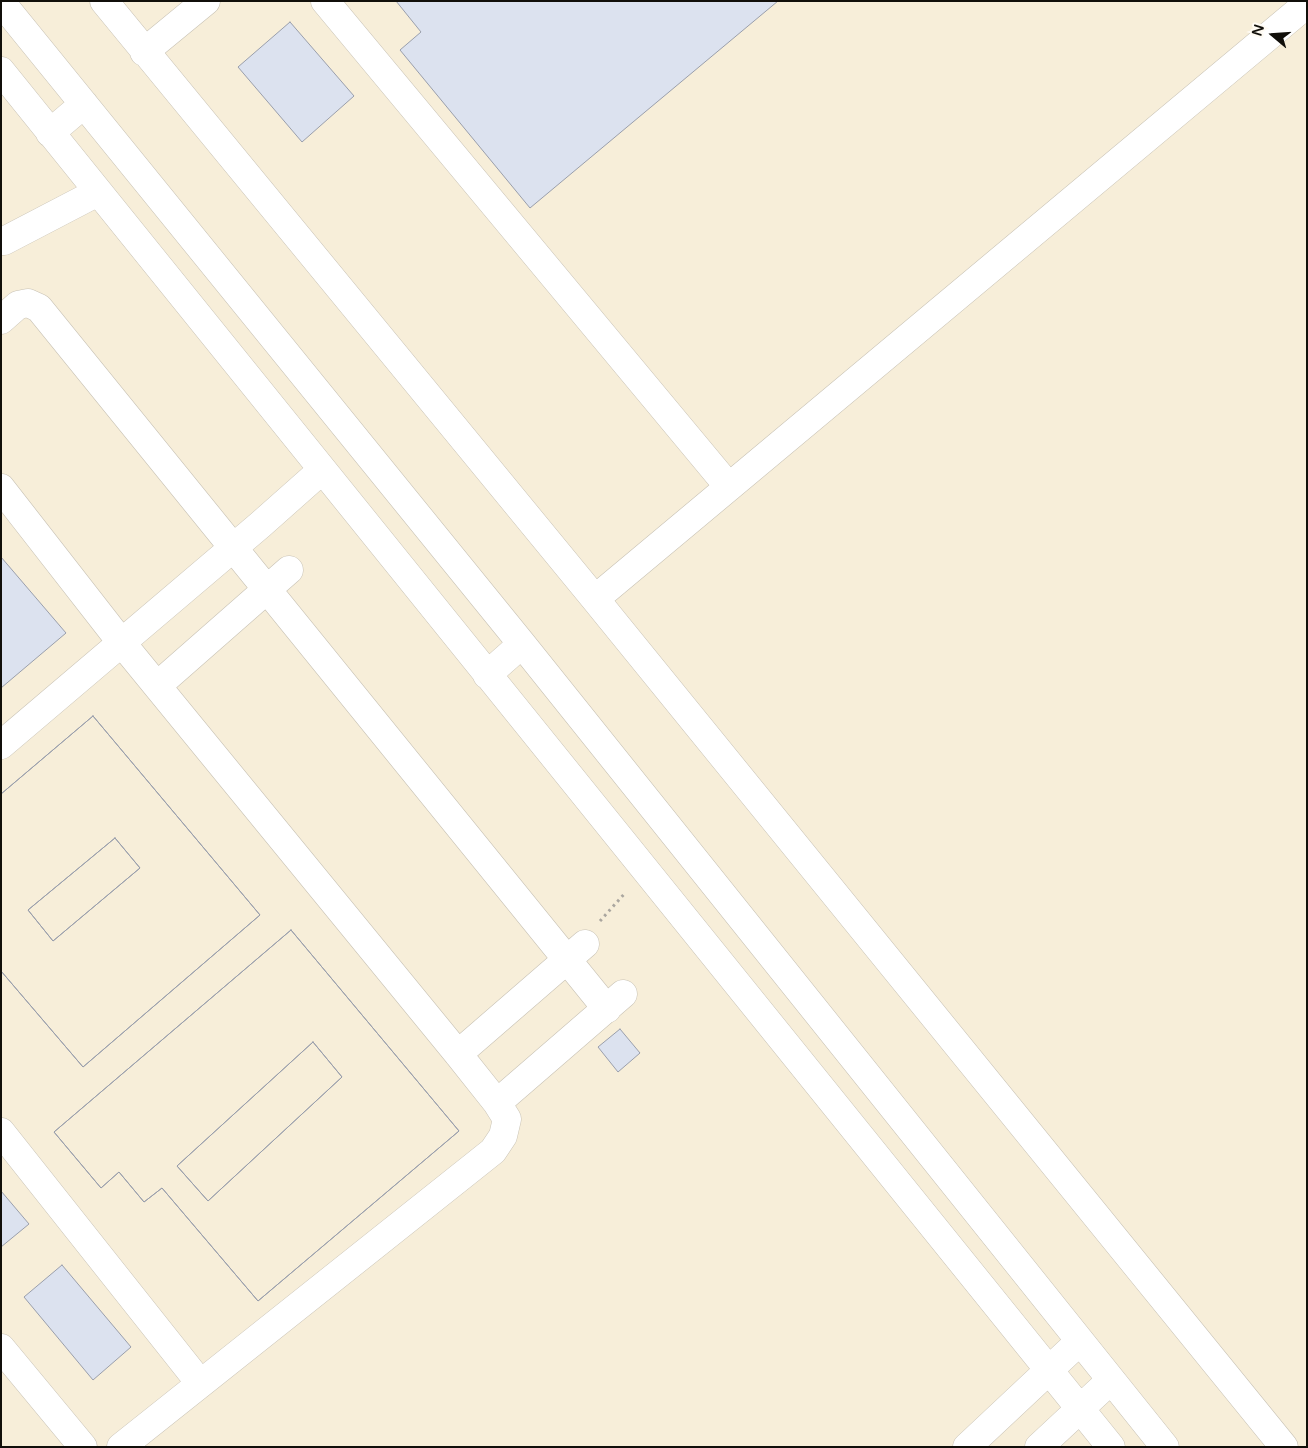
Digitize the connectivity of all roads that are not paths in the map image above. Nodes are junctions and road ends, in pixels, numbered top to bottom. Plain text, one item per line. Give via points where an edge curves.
1 (104, 1) edge
2 (206, 1) edge
3 (1, 2) edge
4 (326, 2) edge
5 (1307, 4) edge
6 (144, 52) junction
7 (1, 71) edge
8 (84, 104) junction
9 (50, 133) junction
10 (98, 192) junction
11 (2, 241) edge
12 (1, 320) edge
13 (322, 470) junction
14 (729, 487) junction
15 (2, 491) edge
16 (235, 547) junction
17 (289, 570) dead end
18 (268, 588) junction
19 (595, 599) junction
20 (121, 642) junction
21 (522, 644) junction
22 (487, 675) junction
23 (158, 685) junction
24 (1, 745) edge
25 (576, 953) junction
26 (458, 1054) junction
27 (497, 1103) junction
28 (1, 1132) edge
29 (1080, 1342) junction
30 (1, 1348) edge
31 (1048, 1371) junction
32 (1111, 1380) junction
33 (200, 1383) junction
34 (1080, 1408) junction
35 (83, 1447) edge
36 (121, 1447) edge
37 (967, 1447) edge
38 (1039, 1447) edge
39 (1110, 1447) edge
40 (1165, 1447) edge
41 (1284, 1447) edge

1 - 6 street
2 - 6 street
3 - 8 street
4 - 14 street
5 - 14 street
6 - 19 street
7 - 9 street
8 - 9 street
8 - 21 street
9 - 10 street
10 - 11 street
10 - 13 street
12 - 16 street via 18,305 28,303 39,308
13 - 16 street
13 - 22 street
14 - 19 street
15 - 20 street
16 - 18 street
16 - 20 street
17 - 18 street
18 - 23 street
18 - 25 street
19 - 41 street
20 - 23 street
20 - 24 street
21 - 22 street
21 - 29 street
22 - 31 street
23 - 26 street
25 - 26 street
25 - 27 street via 615,1001
26 - 27 street
27 - 33 street via 507,1119 503,1136 493,1151
28 - 33 street
29 - 31 street
29 - 32 street
30 - 35 street
31 - 34 street
31 - 37 street
32 - 34 street
32 - 40 street
33 - 36 street
34 - 38 street
34 - 39 street

